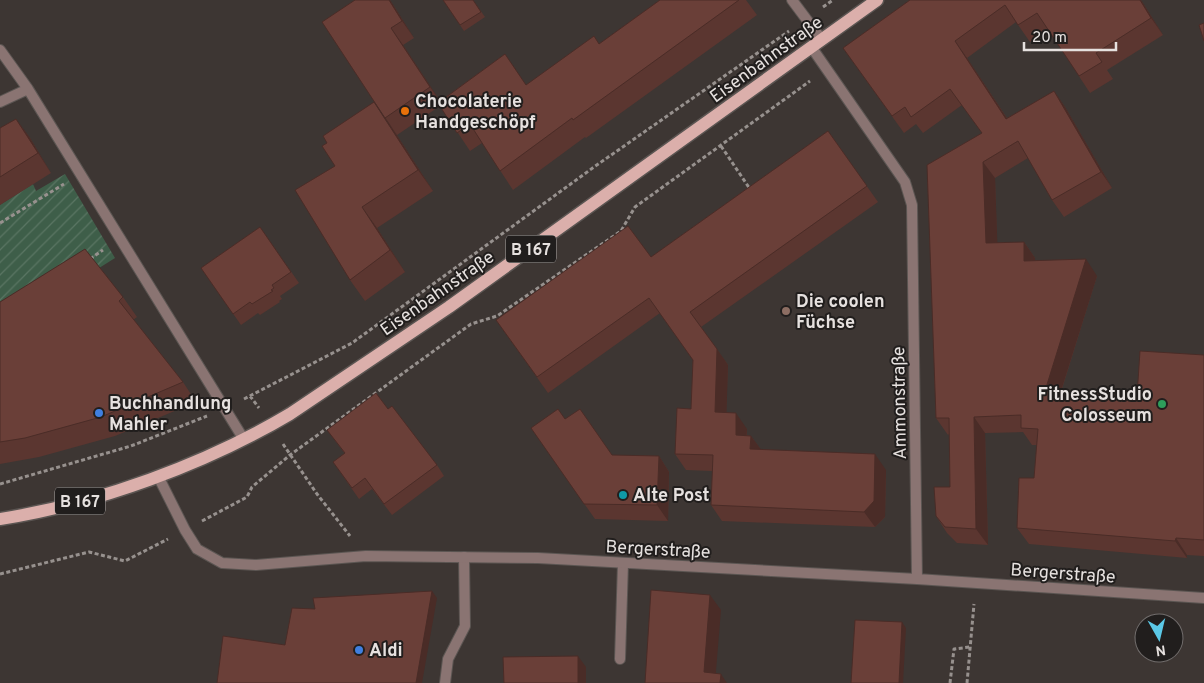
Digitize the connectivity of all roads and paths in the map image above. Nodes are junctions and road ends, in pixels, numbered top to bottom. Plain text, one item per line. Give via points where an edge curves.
1 (792, 0) edge
2 (833, 0) edge
3 (877, 0) edge
4 (805, 19) junction
5 (817, 44) junction
6 (0, 50) edge
7 (28, 89) junction
8 (0, 102) edge
9 (721, 146) dead end
10 (81, 174) junction
11 (754, 194) edge
12 (0, 223) edge
13 (121, 239) junction
14 (88, 260) edge
15 (225, 409) junction
16 (243, 438) junction
17 (290, 454) dead end
18 (158, 476) junction
19 (0, 484) edge
20 (0, 519) edge
21 (366, 556) junction
22 (464, 557) junction
23 (623, 563) junction
24 (917, 579) junction
25 (976, 584) junction
26 (1204, 598) edge
27 (970, 647) junction
28 (620, 659) dead end
29 (445, 683) edge
30 (950, 683) edge
31 (966, 683) edge

1 - 4 street, Ammonstraße
2 - 4 path
3 - 5 main road, Eisenbahnstraße / B 167
4 - 5 street, Ammonstraße
4 - 15 path via 352,343
5 - 16 main road, Eisenbahnstraße / B 167 via 449,307 290,414
5 - 24 street, Ammonstraße via 905,182 912,205
6 - 7 street
7 - 8 street
7 - 10 street
9 - 11 path
10 - 12 path
10 - 13 street
13 - 14 path
13 - 15 street
15 - 16 street
15 - 19 path via 131,446
16 - 18 main road, Eisenbahnstraße / B 167
17 - 21 path
18 - 20 main road, Eisenbahnstraße / B 167 via 78,502
18 - 21 street, Bergerstraße via 197,549 222,563 256,565
21 - 22 street, Bergerstraße
22 - 23 street, Bergerstraße
22 - 29 street via 465,626 448,659
23 - 24 street, Bergerstraße
23 - 28 street
24 - 25 street, Bergerstraße
25 - 26 street, Bergerstraße
25 - 27 path
27 - 30 path via 954,649
27 - 31 path

